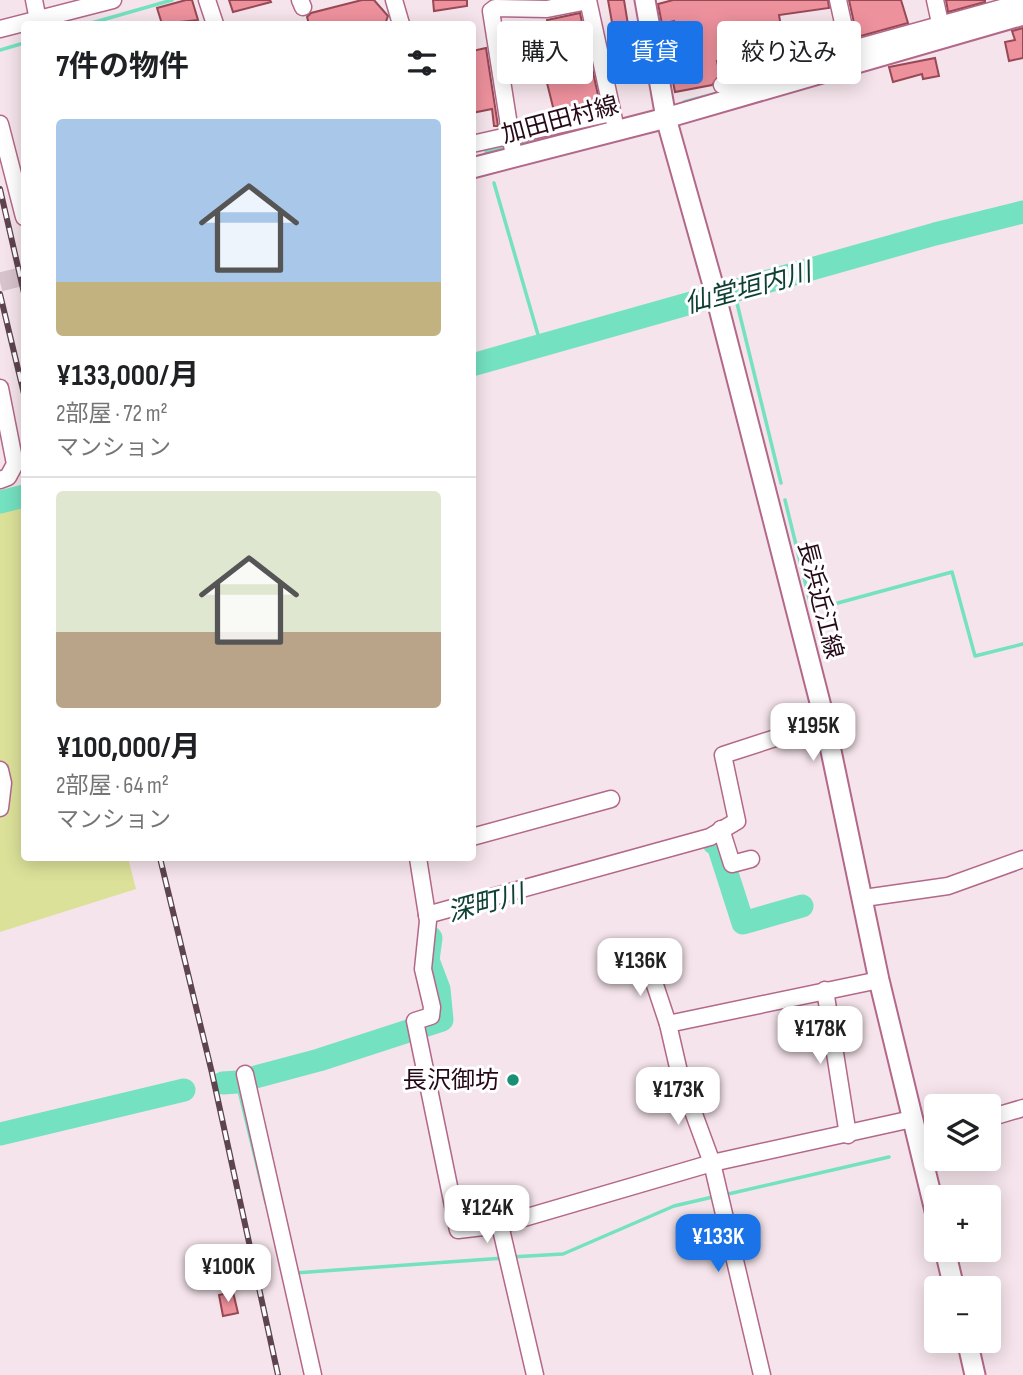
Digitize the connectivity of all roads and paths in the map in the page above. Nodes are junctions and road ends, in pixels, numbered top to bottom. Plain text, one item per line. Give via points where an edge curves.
1 (34, 0) edge
2 (42, 0) edge
3 (113, 0) edge
4 (207, 0) edge
5 (394, 0) edge
6 (645, 0) edge
7 (838, 0) edge
8 (935, 0) edge
9 (588, 1) edge
10 (1023, 2) edge
11 (1023, 15) edge
12 (42, 18) junction
13 (31, 21) edge
14 (214, 21) edge
15 (400, 21) edge
16 (843, 21) edge
17 (21, 24) edge
18 (0, 29) edge
19 (942, 29) junction
20 (861, 52) edge
21 (726, 84) edge
22 (765, 84) edge
23 (722, 85) dead end
24 (666, 118) junction
25 (614, 120) junction
26 (0, 124) edge
27 (476, 144) edge
28 (512, 148) junction
29 (476, 166) edge
30 (21, 205) edge
31 (0, 388) edge
32 (0, 480) edge
33 (825, 722) junction
34 (0, 770) edge
35 (611, 799) dead end
36 (0, 808) edge
37 (722, 829) junction
38 (476, 837) edge
39 (751, 859) dead end
40 (1023, 859) edge
41 (418, 861) edge
42 (864, 898) junction
43 (427, 915) junction
44 (647, 961) dead end
45 (880, 980) junction
46 (825, 990) junction
47 (668, 1024) junction
48 (244, 1074) dead end
49 (1023, 1108) edge
50 (1001, 1114) edge
51 (912, 1119) junction
52 (924, 1133) edge
53 (848, 1135) junction
54 (712, 1163) junction
55 (500, 1225) junction
56 (970, 1353) edge
57 (313, 1375) edge
58 (535, 1375) edge
59 (762, 1375) edge
60 (975, 1375) edge

1 - 12 street
2 - 12 street
3 - 12 street
4 - 14 street
5 - 15 street
6 - 24 main road, 長浜近江線
7 - 16 street
8 - 19 street
9 - 25 street
9 - 28 street via 547,9 491,11
10 - 19 street
11 - 19 main road, 加田田村線
12 - 13 street
17 - 18 street
19 - 20 main road, 加田田村線
21 - 23 street
22 - 24 main road, 加田田村線
24 - 25 main road, 加田田村線
24 - 33 main road, 長浜近江線
25 - 28 main road, 加田田村線
26 - 30 street
27 - 28 street
28 - 29 main road, 加田田村線
31 - 32 street via 15,464 8,478
33 - 37 street via 723,755 737,821
33 - 42 main road, 長浜近江線
34 - 36 street
35 - 38 street
37 - 39 street via 732,864
37 - 43 street via 710,837 626,863
40 - 42 street via 948,886
41 - 43 street
42 - 45 main road, 長浜近江線
43 - 55 street via 423,969 431,1016 415,1021 458,1230
44 - 47 street
45 - 46 street
45 - 51 main road, 長浜近江線
46 - 47 street
46 - 53 street
47 - 54 street via 680,1076
48 - 57 street
49 - 50 street
51 - 52 main road, 長浜近江線
51 - 53 street
53 - 54 street
54 - 55 street
54 - 59 street
55 - 58 street
56 - 60 main road

